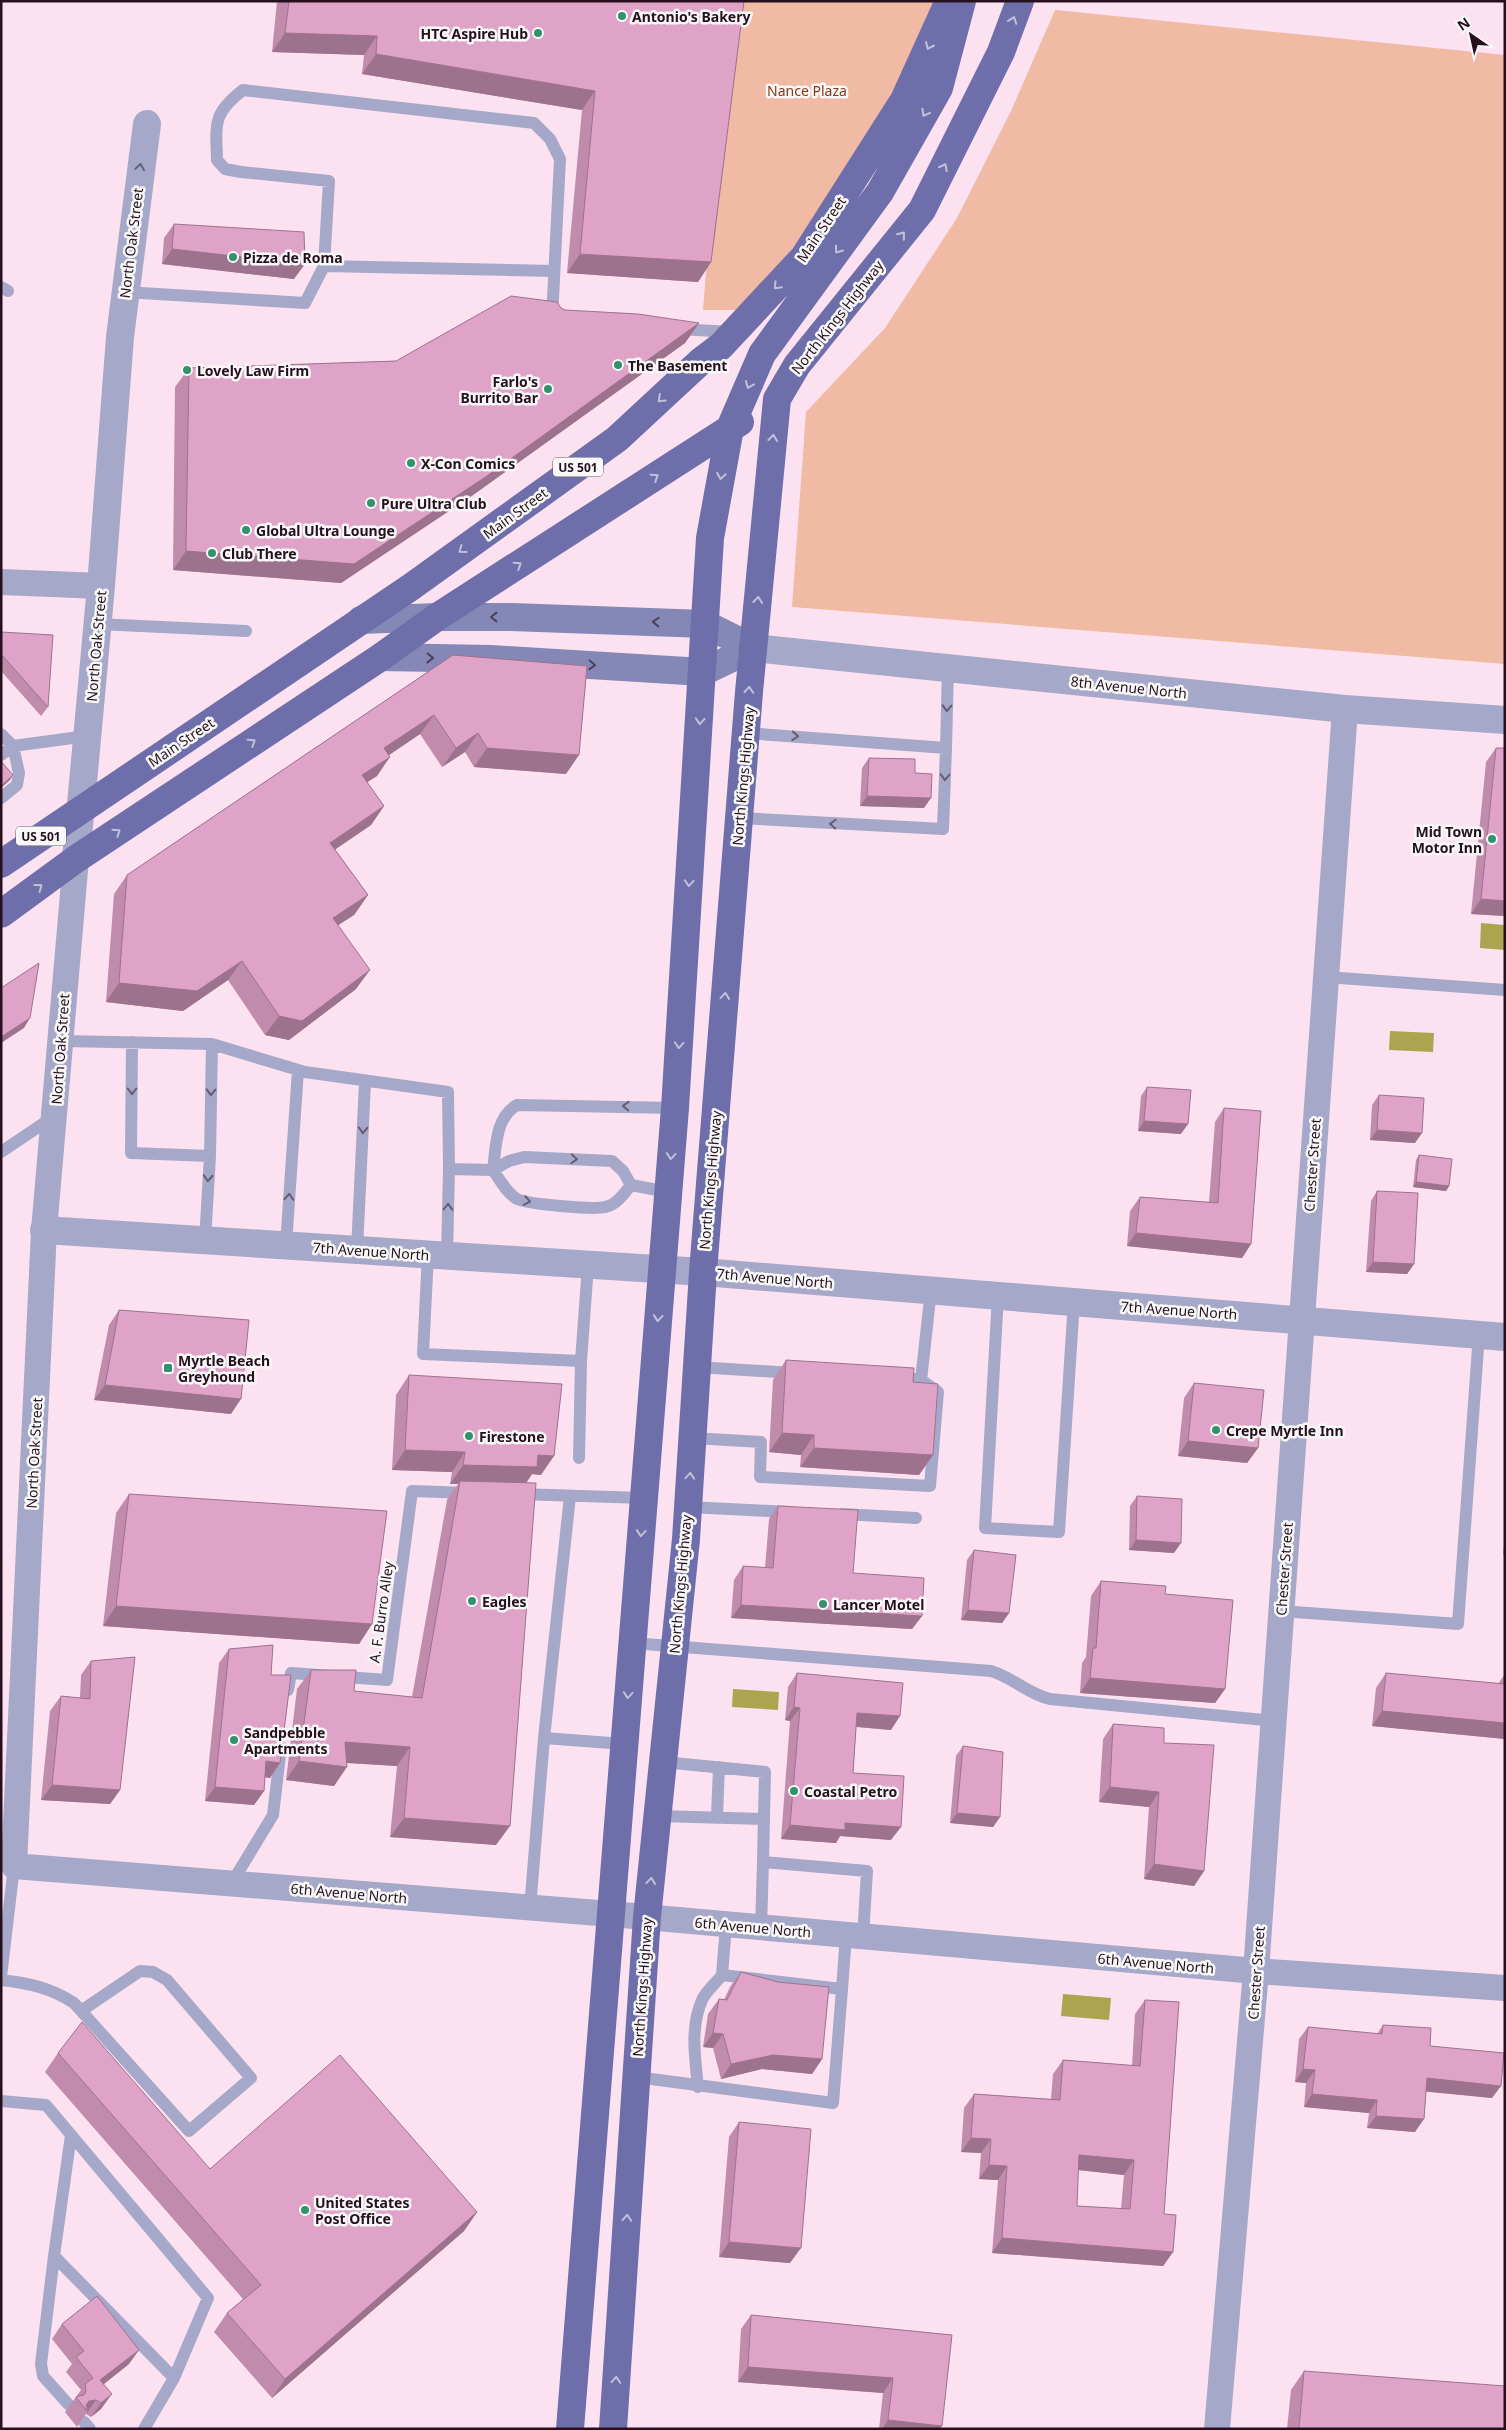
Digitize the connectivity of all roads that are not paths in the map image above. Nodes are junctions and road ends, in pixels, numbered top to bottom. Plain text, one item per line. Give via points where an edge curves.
1 (949, 1) edge
2 (962, 1) edge
3 (1020, 1) edge
4 (147, 124) dead end
5 (324, 266) junction
6 (554, 271) junction
7 (125, 292) junction
8 (566, 322) edge
9 (668, 329) edge
10 (734, 332) junction
11 (777, 399) junction
12 (730, 428) junction
13 (1, 582) edge
14 (101, 586) junction
15 (437, 617) junction
16 (361, 620) junction
17 (98, 624) junction
18 (705, 624) junction
19 (246, 631) dead end
20 (753, 648) junction
21 (381, 657) junction
22 (948, 668) junction
23 (703, 672) junction
24 (1345, 709) junction
25 (1505, 720) edge
26 (746, 733) junction
27 (1, 734) edge
28 (87, 736) junction
29 (13, 746) junction
30 (946, 748) junction
31 (1, 755) edge
32 (1, 798) edge
33 (81, 809) junction
34 (739, 818) junction
35 (76, 859) junction
36 (1, 864) edge
37 (1, 914) edge
38 (1326, 977) junction
39 (1505, 990) edge
40 (62, 1041) junction
41 (132, 1042) junction
42 (212, 1044) junction
43 (298, 1070) junction
44 (365, 1082) junction
45 (675, 1108) junction
46 (55, 1116) junction
47 (1, 1152) edge
48 (210, 1156) junction
49 (449, 1169) junction
50 (493, 1170) junction
51 (630, 1185) junction
52 (668, 1192) junction
53 (44, 1230) junction
54 (205, 1240) junction
55 (286, 1245) junction
56 (357, 1250) junction
57 (437, 1255) junction
58 (588, 1265) junction
59 (662, 1269) junction
60 (703, 1272) junction
61 (931, 1290) junction
62 (998, 1295) junction
63 (1074, 1302) junction
64 (1301, 1319) junction
65 (1492, 1335) edge
66 (581, 1361) junction
67 (696, 1367) junction
68 (804, 1373) edge
69 (901, 1378) edge
70 (920, 1380) junction
71 (692, 1438) junction
72 (579, 1458) dead end
73 (481, 1493) edge
74 (510, 1494) edge
75 (570, 1496) junction
76 (644, 1498) junction
77 (688, 1507) junction
78 (807, 1513) edge
79 (827, 1514) edge
80 (916, 1518) dead end
81 (1281, 1611) junction
82 (632, 1643) junction
83 (675, 1646) junction
84 (287, 1701) edge
85 (1274, 1721) junction
86 (284, 1730) edge
87 (544, 1738) junction
88 (624, 1744) junction
89 (663, 1762) junction
90 (719, 1768) junction
91 (658, 1816) junction
92 (717, 1817) junction
93 (763, 1819) junction
94 (763, 1862) junction
95 (7, 1866) edge
96 (231, 1884) junction
97 (530, 1908) junction
98 (611, 1914) junction
99 (647, 1917) junction
100 (726, 1924) junction
101 (761, 1928) junction
102 (854, 1936) junction
103 (1256, 1971) junction
104 (722, 1975) junction
105 (1, 1979) edge
106 (1505, 1988) edge
107 (842, 1989) junction
108 (81, 2011) junction
109 (636, 2077) junction
110 (698, 2087) junction
111 (1, 2100) edge
112 (71, 2135) junction
113 (54, 2256) junction
114 (174, 2378) junction
115 (68, 2404) dead end
116 (144, 2429) edge
117 (570, 2429) edge
118 (613, 2429) edge
119 (1217, 2429) edge

1 -> 10 main road, Main Street / US 501 via 904,100 804,257
2 -> 12 main road via 939,88 880,192 762,354
11 -> 3 main road, North Kings Highway via 797,364 922,210 1001,52
7 -> 4 street, North Oak Street
5 - 6 lane
5 - 6 lane via 328,181 225,169 216,160 216,126 225,104 243,90 534,123 550,138 560,158
5 - 7 lane via 305,303
6 - 8 lane via 552,321
7 - 14 street, North Oak Street
9 - 10 lane
10 -> 16 main road, Main Street / US 501 via 617,439
11 - 12 main road, US 501
20 -> 11 main road, North Kings Highway
15 -> 12 main road, US 501
12 -> 18 main road via 710,538
13 - 14 street
14 - 17 street, North Oak Street
15 - 16 main road
18 -> 15 main road
15 - 21 main road, US 501
16 - 33 main road, Main Street / US 501
17 - 19 lane
17 - 28 street, North Oak Street
18 - 20 main road
18 - 23 main road
20 - 22 street, 8th Avenue North
20 - 23 main road
26 -> 20 main road, North Kings Highway
21 -> 23 main road via 491,659
35 -> 21 main road, US 501
22 - 24 street, 8th Avenue North
22 -> 30 lane
23 -> 45 main road
24 - 25 street, 8th Avenue North
24 - 38 street, Chester Street
26 -> 30 lane
26 - 34 main road, North Kings Highway
27 - 29 lane
28 - 29 lane
28 - 33 street, North Oak Street
29 - 31 lane
29 - 32 lane via 19,773 17,785
30 -> 34 lane via 942,829
33 - 35 street, North Oak Street
33 - 36 main road, Main Street / US 501
60 -> 34 main road, North Kings Highway
37 -> 35 main road, US 501
35 - 40 street, North Oak Street
38 - 39 lane
38 - 64 street, Chester Street
40 - 41 lane
40 - 46 street, North Oak Street
41 - 42 lane
41 -> 48 lane via 131,1153
42 - 43 lane
42 -> 48 lane
43 - 44 lane
55 -> 43 lane
44 - 49 lane via 448,1092
44 -> 56 lane
45 -> 50 lane via 517,1105 509,1110 499,1128
45 -> 52 main road
46 - 47 lane
46 - 53 street, North Oak Street
48 -> 54 lane
49 - 50 lane
57 -> 49 lane
50 -> 51 lane via 524,1157 612,1161 623,1171
50 -> 51 lane via 510,1193 519,1200 534,1203 605,1207 621,1197
51 - 52 lane
52 - 59 main road
53 - 54 street, 7th Avenue North
53 - 95 street, North Oak Street
54 - 55 street, 7th Avenue North
55 - 56 street, 7th Avenue North
56 - 57 street, 7th Avenue North
57 - 58 street, 7th Avenue North
57 - 66 lane via 423,1354
58 - 59 street, 7th Avenue North
58 - 66 lane
59 - 60 street, 7th Avenue North
59 -> 76 main road
60 - 61 street, 7th Avenue North
60 - 67 main road, North Kings Highway
61 - 62 street, 7th Avenue North
61 - 70 lane
62 - 63 street, 7th Avenue North
62 - 63 lane via 985,1528 1059,1532
63 - 64 street, 7th Avenue North
64 - 65 street, 7th Avenue North
64 - 81 street, Chester Street
65 - 81 lane via 1458,1624
66 - 72 lane
67 - 68 lane
67 - 71 main road, North Kings Highway
69 - 70 lane
70 - 71 lane via 938,1392 930,1486 760,1477 760,1442
77 -> 71 main road, North Kings Highway
73 - 84 lane, A. F. Burro Alley via 412,1491 387,1680 291,1673
74 - 75 lane
75 - 76 lane
75 - 87 lane
76 -> 82 main road
77 - 78 lane
77 - 83 main road, North Kings Highway
79 - 80 lane
81 - 85 street, Chester Street
82 - 83 lane
82 -> 88 main road
83 - 85 lane via 991,1671 1050,1699
83 - 89 main road, North Kings Highway
85 - 103 street, Chester Street
86 - 96 lane via 273,1815
87 - 88 lane
87 - 97 lane
88 - 98 main road
89 - 90 lane
89 - 91 main road, North Kings Highway
90 - 92 lane
90 - 93 lane via 744,1774 765,1772
91 - 92 lane
99 -> 91 main road, North Kings Highway
92 - 93 lane via 744,1814
93 - 94 lane
94 - 101 lane
94 - 102 lane via 866,1870
95 - 96 street, 6th Avenue North
95 - 105 lane, North Oak Street
96 - 97 street, 6th Avenue North
97 - 98 street, 6th Avenue North
98 - 99 street, 6th Avenue North
98 - 117 main road
99 - 100 street, 6th Avenue North
99 - 109 main road, North Kings Highway
100 - 101 street, 6th Avenue North
100 - 104 lane
101 - 102 street, 6th Avenue North
102 - 103 street, 6th Avenue North
102 - 107 lane
103 - 106 street, 6th Avenue North
103 - 119 street, Chester Street
104 - 107 lane
104 - 110 lane via 703,1999 695,2025
105 - 108 lane via 56,1991
107 - 110 lane via 833,2103
108 - 108 lane via 189,2131 251,2078 167,1980 154,1972 140,1972
109 - 110 lane
118 -> 109 main road, North Kings Highway
111 - 112 lane via 46,2105
112 - 113 lane
112 - 114 lane via 208,2298
113 - 114 lane
113 - 115 lane via 41,2364 43,2376
114 - 116 lane

